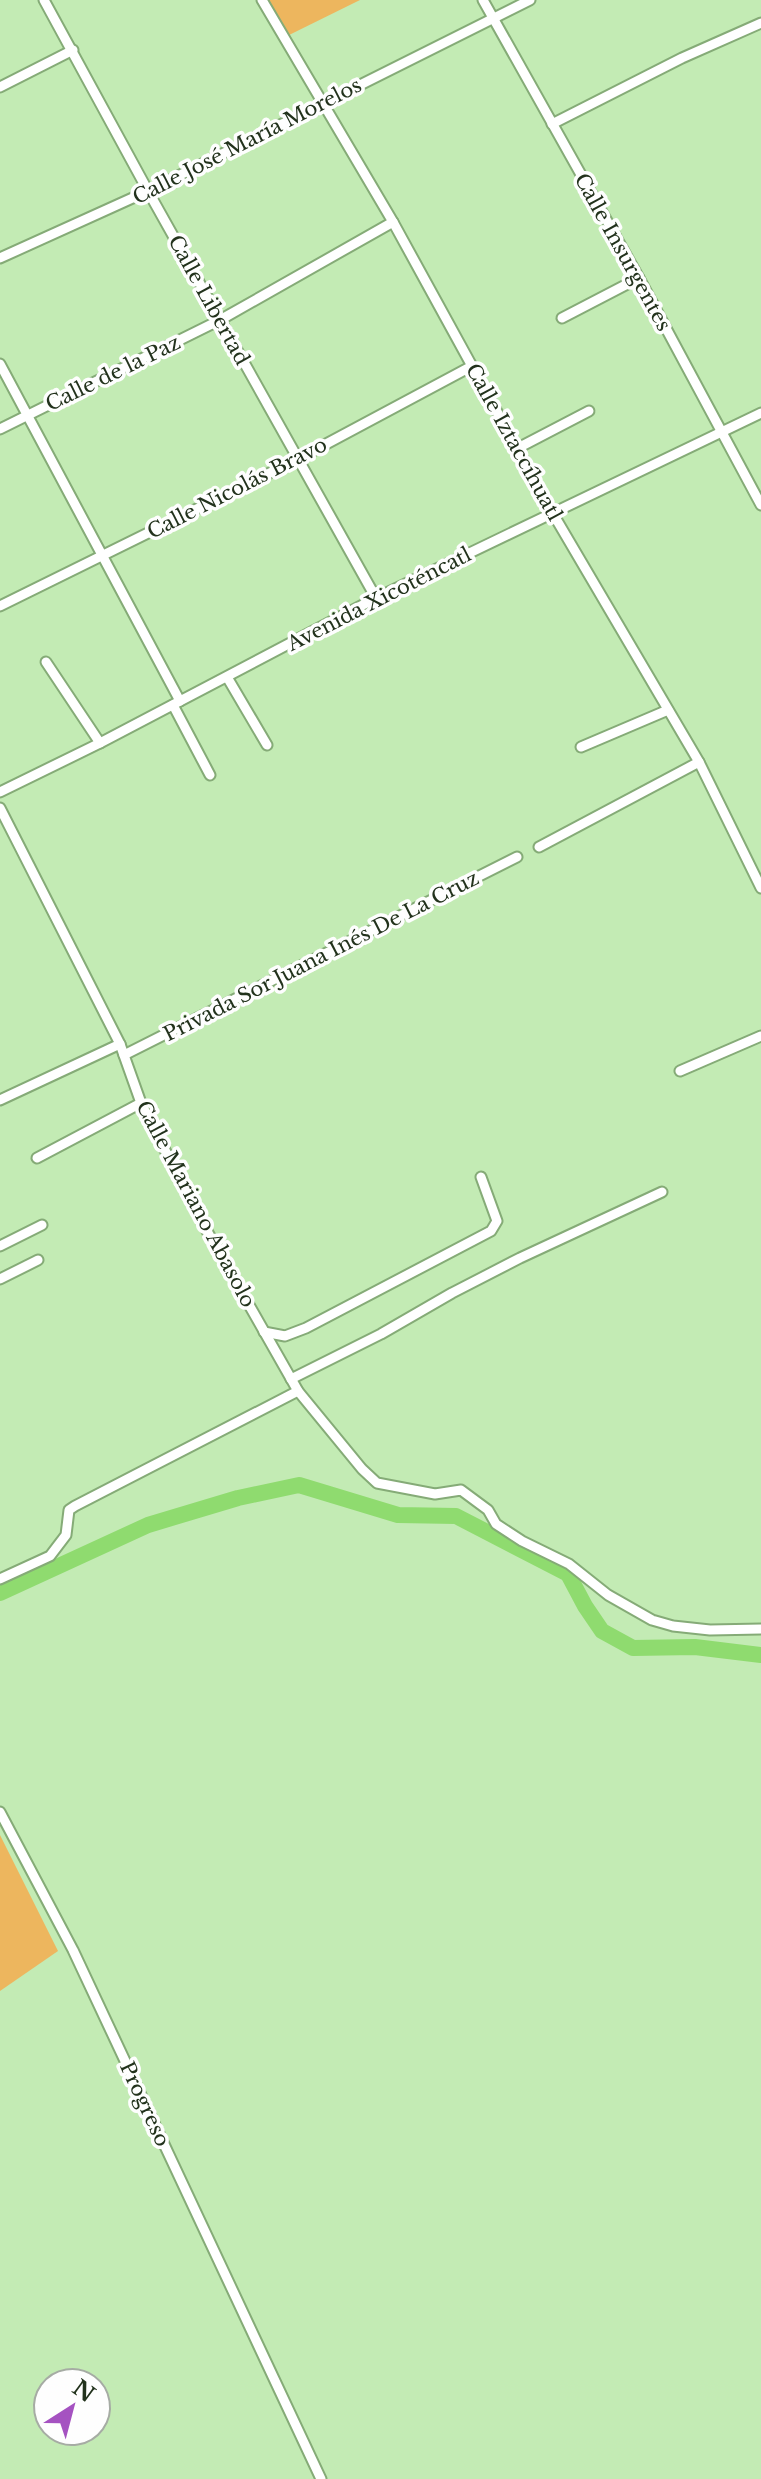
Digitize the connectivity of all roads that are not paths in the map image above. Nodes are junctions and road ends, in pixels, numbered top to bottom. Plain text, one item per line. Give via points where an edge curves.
1 (44, 0) edge
2 (262, 0) edge
3 (483, 0) edge
4 (530, 0) edge
5 (492, 18) junction
6 (761, 23) edge
7 (73, 50) junction
8 (0, 87) edge
9 (321, 104) junction
10 (552, 124) junction
11 (148, 191) junction
12 (393, 222) junction
13 (0, 258) edge
14 (639, 278) junction
15 (562, 318) dead end
16 (220, 320) junction
17 (0, 364) edge
18 (472, 366) junction
19 (589, 411) dead end
20 (761, 413) edge
21 (29, 415) junction
22 (0, 429) edge
23 (721, 432) junction
24 (518, 448) junction
25 (298, 459) junction
26 (761, 505) edge
27 (552, 512) junction
28 (103, 556) junction
29 (376, 598) junction
30 (0, 606) edge
31 (46, 662) dead end
32 (227, 677) junction
33 (177, 703) junction
34 (668, 710) junction
35 (100, 743) junction
36 (267, 745) dead end
37 (581, 747) dead end
38 (699, 762) junction
39 (210, 775) dead end
40 (0, 792) edge
41 (0, 808) edge
42 (539, 847) dead end
43 (517, 857) dead end
44 (761, 888) edge
45 (761, 1036) edge
46 (120, 1044) junction
47 (124, 1055) junction
48 (680, 1071) dead end
49 (0, 1100) edge
50 (141, 1103) junction
51 (37, 1158) dead end
52 (481, 1177) dead end
53 (662, 1192) dead end
54 (42, 1225) dead end
55 (0, 1246) edge
56 (38, 1260) dead end
57 (0, 1279) edge
58 (264, 1332) junction
59 (291, 1379) junction
60 (298, 1391) junction
61 (0, 1579) edge
62 (761, 1629) edge
63 (0, 1812) edge
64 (321, 2479) edge

1 - 7 street, Calle Libertad
2 - 9 street, Calle Iztaccíhuatl
3 - 5 street, Calle Insurgentes
4 - 5 street, Calle José María Morelos
5 - 9 street, Calle José María Morelos
5 - 10 street, Calle Insurgentes
6 - 10 street
7 - 8 street
7 - 11 street, Calle Libertad
9 - 11 street, Calle José María Morelos
9 - 12 street, Calle Iztaccíhuatl
10 - 14 street, Calle Insurgentes
11 - 13 street, Calle José María Morelos
11 - 16 street, Calle Libertad
12 - 16 street, Calle de la Paz
12 - 18 street, Calle Iztaccíhuatl
14 - 15 street
14 - 23 street, Calle Insurgentes
16 - 21 street, Calle de la Paz
16 - 25 street, Calle Libertad
17 - 21 street
18 - 24 street, Calle Iztaccíhuatl
18 - 25 street, Calle Nicolás Bravo
19 - 24 street
20 - 23 street, Avenida Xicoténcatl
21 - 22 street, Calle de la Paz
21 - 28 street
23 - 26 street, Calle Insurgentes
23 - 27 street, Avenida Xicoténcatl
24 - 27 street, Calle Iztaccíhuatl
25 - 28 street, Calle Nicolás Bravo
25 - 29 street, Calle Libertad
27 - 29 street, Avenida Xicoténcatl
27 - 34 street, Calle Iztaccíhuatl
28 - 30 street, Calle Nicolás Bravo
28 - 33 street
29 - 32 street, Avenida Xicoténcatl
31 - 35 street
32 - 33 street, Avenida Xicoténcatl
32 - 36 street
33 - 35 street, Avenida Xicoténcatl
33 - 39 street
34 - 37 street
34 - 38 street, Calle Iztaccíhuatl
35 - 40 street, Avenida Xicoténcatl
38 - 42 street
38 - 44 street, Calle Iztaccíhuatl
41 - 46 street, Calle Mariano Abasolo
43 - 47 street, Privada Sor Juana Inés De La Cruz
45 - 48 street
46 - 47 street, Calle Mariano Abasolo
46 - 49 street
47 - 50 street, Calle Mariano Abasolo
50 - 51 street
50 - 58 street, Calle Mariano Abasolo
52 - 58 street via 497,1221 491,1231 306,1328 285,1336
53 - 59 street via 520,1258
54 - 55 street
56 - 57 street
58 - 59 street, Calle Mariano Abasolo
59 - 60 street, Calle Mariano Abasolo
60 - 61 street via 75,1506 69,1510 66,1535 50,1556
60 - 62 street, Calle Mariano Abasolo via 377,1483 435,1494 461,1490 488,1510 496,1524 569,1564 652,1620 710,1630
63 - 64 street, Progreso via 73,1950

